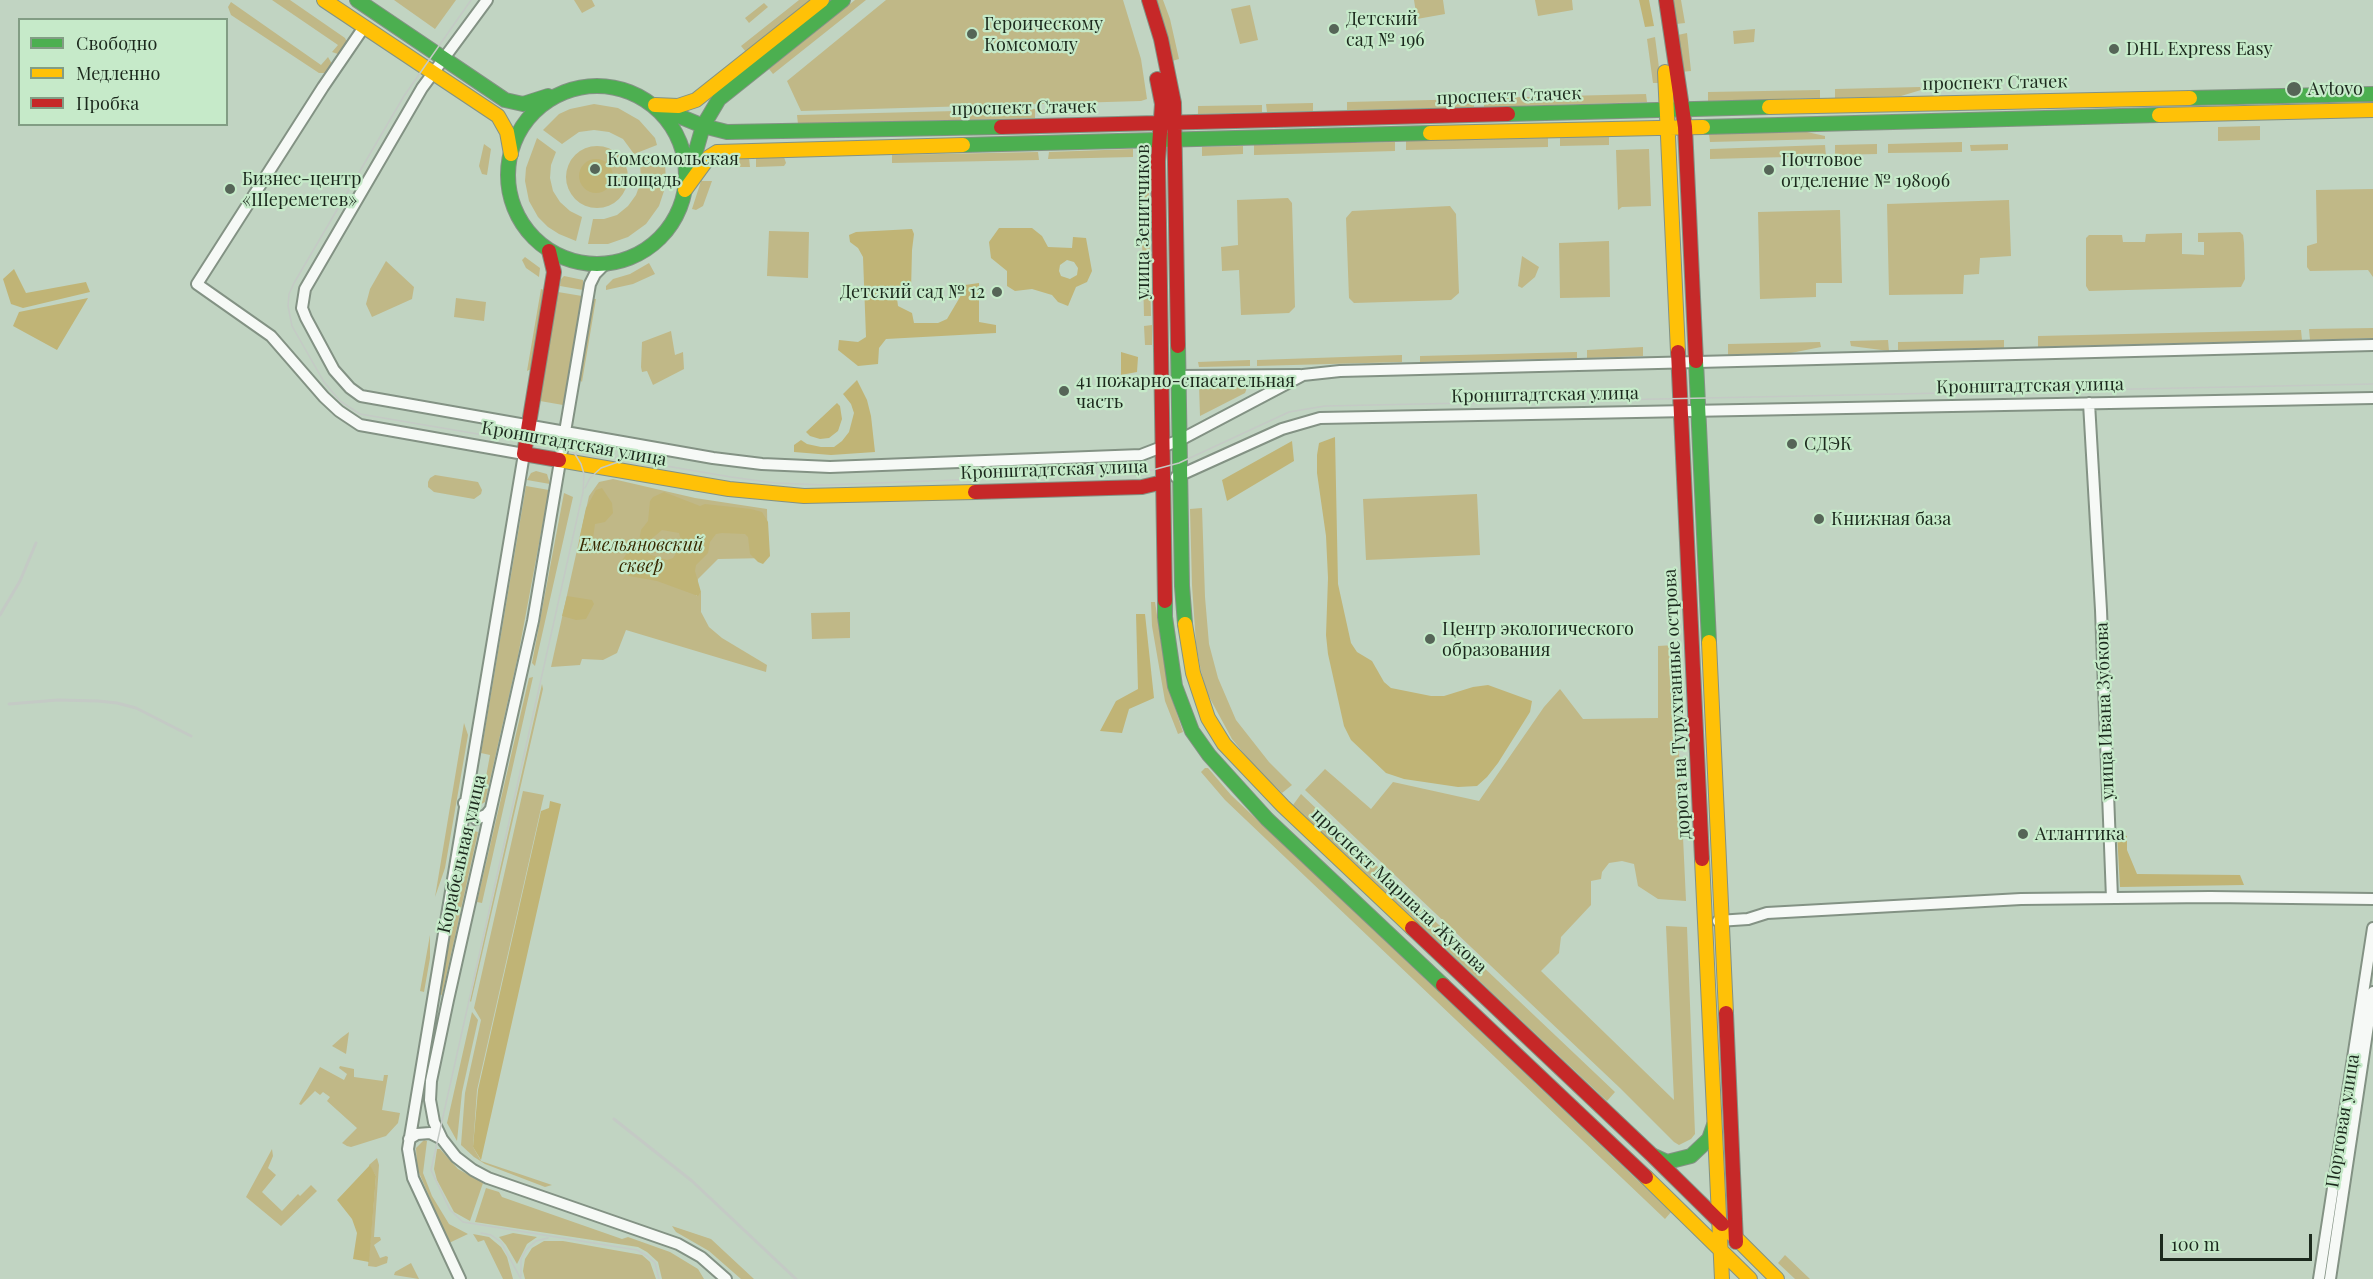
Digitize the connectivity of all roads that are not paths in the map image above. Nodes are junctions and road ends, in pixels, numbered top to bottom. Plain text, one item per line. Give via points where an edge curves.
1 (324, 0) edge
2 (357, 0) edge
3 (487, 0) edge
4 (822, 0) edge
5 (843, 0) edge
6 (1136, 0) edge
7 (1149, 0) edge
8 (1655, 0) edge
9 (1665, 0) edge
10 (378, 6) edge
11 (364, 27) junction
12 (443, 58) junction
13 (433, 72) junction
14 (561, 94) junction
15 (2373, 94) edge
16 (652, 105) junction
17 (1674, 110) junction
18 (2373, 110) edge
19 (1168, 123) junction
20 (703, 126) junction
21 (1667, 127) junction
22 (1684, 127) junction
23 (1167, 140) junction
24 (511, 154) junction
25 (685, 190) junction
26 (549, 251) junction
27 (605, 264) junction
28 (2373, 345) edge
29 (1678, 362) junction
30 (1695, 362) junction
31 (1303, 375) junction
32 (1179, 376) junction
33 (2373, 398) edge
34 (2089, 403) junction
35 (1697, 410) junction
36 (1681, 411) junction
37 (529, 425) junction
38 (566, 431) junction
39 (1180, 440) junction
40 (1163, 447) junction
41 (524, 454) junction
42 (561, 460) junction
43 (1179, 476) junction
44 (1162, 482) junction
45 (464, 802) junction
46 (491, 809) junction
47 (2112, 898) junction
48 (2373, 899) edge
49 (1705, 921) junction
50 (1721, 921) junction
51 (2373, 928) edge
52 (2373, 992) edge
53 (1715, 1123) junction
54 (409, 1139) junction
55 (442, 1139) junction
56 (1653, 1156) junction
57 (1719, 1220) junction
58 (1736, 1236) junction
59 (1720, 1249) junction
60 (1738, 1273) edge
61 (460, 1279) edge
62 (726, 1279) edge
63 (1722, 1279) edge
64 (1750, 1279) edge
65 (1777, 1279) edge
66 (2319, 1279) edge
67 (2330, 1279) edge

1 - 11 main road
2 - 10 main road
3 - 12 street, Кронштадтская улица
4 - 16 main road via 696,100 678,106
5 - 20 main road via 719,99
6 - 19 main road, улица Зенитчиков via 1151,43
7 - 19 main road, улица Зенитчиков via 1174,103
8 - 17 main road
9 - 17 main road
10 - 12 main road
11 - 13 main road
11 - 41 street, Кронштадтская улица via 197,284 271,336 324,397 360,425
12 - 13 street, Кронштадтская улица
12 - 14 main road via 513,104
13 - 24 main road via 498,116 507,132
13 - 37 street, Кронштадтская улица via 305,289 302,308 334,370 361,396
14 - 16 main road via 591,86 612,87
14 - 24 main road via 529,118
15 - 17 main road, проспект Стачек
16 - 20 main road, проспект Стачек
16 - 25 main road via 680,143 686,166
17 - 19 main road, проспект Стачек
17 - 21 main road, дорога на Турухтанные острова
17 - 22 main road
18 - 22 main road, проспект Стачек
19 - 20 main road, проспект Стачек via 727,132
19 - 23 main road, улица Зенитчиков
20 - 25 main road
21 - 22 main road, проспект Стачек
21 - 23 main road, проспект Стачек
21 - 29 main road, дорога на Турухтанные острова
22 - 30 main road
23 - 25 main road, проспект Стачек via 717,152
23 - 32 main road, улица Зенитчиков
23 - 40 main road, улица Зенитчиков via 1158,161
24 - 26 main road via 508,183 515,211 529,233
25 - 27 main road via 676,217 658,240 634,257
26 - 27 main road via 576,262
26 - 37 main road, Корабельная улица via 554,272
27 - 38 street, Корабельная улица via 590,284
28 - 30 street, Кронштадтская улица
29 - 30 street, Кронштадтская улица
29 - 31 street, Кронштадтская улица
29 - 36 main road, дорога на Турухтанные острова
30 - 35 main road
31 - 32 street
31 - 39 street, Кронштадтская улица
32 - 39 main road, улица Зенитчиков
33 - 34 street, Кронштадтская улица
34 - 35 street, Кронштадтская улица
34 - 47 street, улица Ивана Зубкова via 2102,610
35 - 36 street, Кронштадтская улица
35 - 50 main road, дорога на Турухтанные острова
36 - 43 street, Кронштадтская улица via 1320,418 1282,429
36 - 49 main road, дорога на Турухтанные острова
37 - 38 street, Кронштадтская улица
37 - 41 main road, Корабельная улица
38 - 40 street, Кронштадтская улица via 713,458 803,467 1141,455
38 - 42 street, Корабельная улица
39 - 40 street, Кронштадтская улица
39 - 43 main road, проспект Маршала Жукова
40 - 44 main road, проспект Маршала Жукова
41 - 42 main road, Кронштадтская улица
41 - 45 street, Корабельная улица
42 - 44 main road, Кронштадтская улица via 729,489 804,496 1074,490 1142,487
42 - 46 street, Корабельная улица via 533,621
43 - 44 street, Кронштадтская улица
43 - 56 main road, проспект Маршала Жукова via 1187,646 1200,697 1224,744 1283,806
44 - 59 main road, проспект Маршала Жукова via 1169,652 1182,709 1198,741 1267,819
45 - 46 street via 476,819
45 - 54 street, Корабельная улица
46 - 55 street, Корабельная улица via 431,1081 431,1109
47 - 48 street
47 - 50 street via 1971,901 1767,913
49 - 50 street
49 - 53 main road, дорога на Турухтанные острова
50 - 58 main road, дорога на Турухтанные острова
51 - 66 street, Портовая улица
52 - 67 street, Портовая улица
53 - 56 main road via 1709,1139 1691,1156 1667,1162
53 - 57 main road, дорога на Турухтанные острова
54 - 55 street via 430,1132
54 - 61 street, Корабельная улица via 413,1178
55 - 62 street, Корабельная улица via 456,1157 480,1174 678,1244 701,1257
56 - 57 main road, проспект Маршала Жукова
57 - 58 main road, проспект Маршала Жукова
57 - 59 main road, дорога на Турухтанные острова
58 - 60 main road, дорога на Турухтанные острова
58 - 65 main road, проспект Маршала Жукова
59 - 60 main road, проспект Маршала Жукова
59 - 63 main road, дорога на Турухтанные острова
60 - 64 main road, проспект Маршала Жукова

